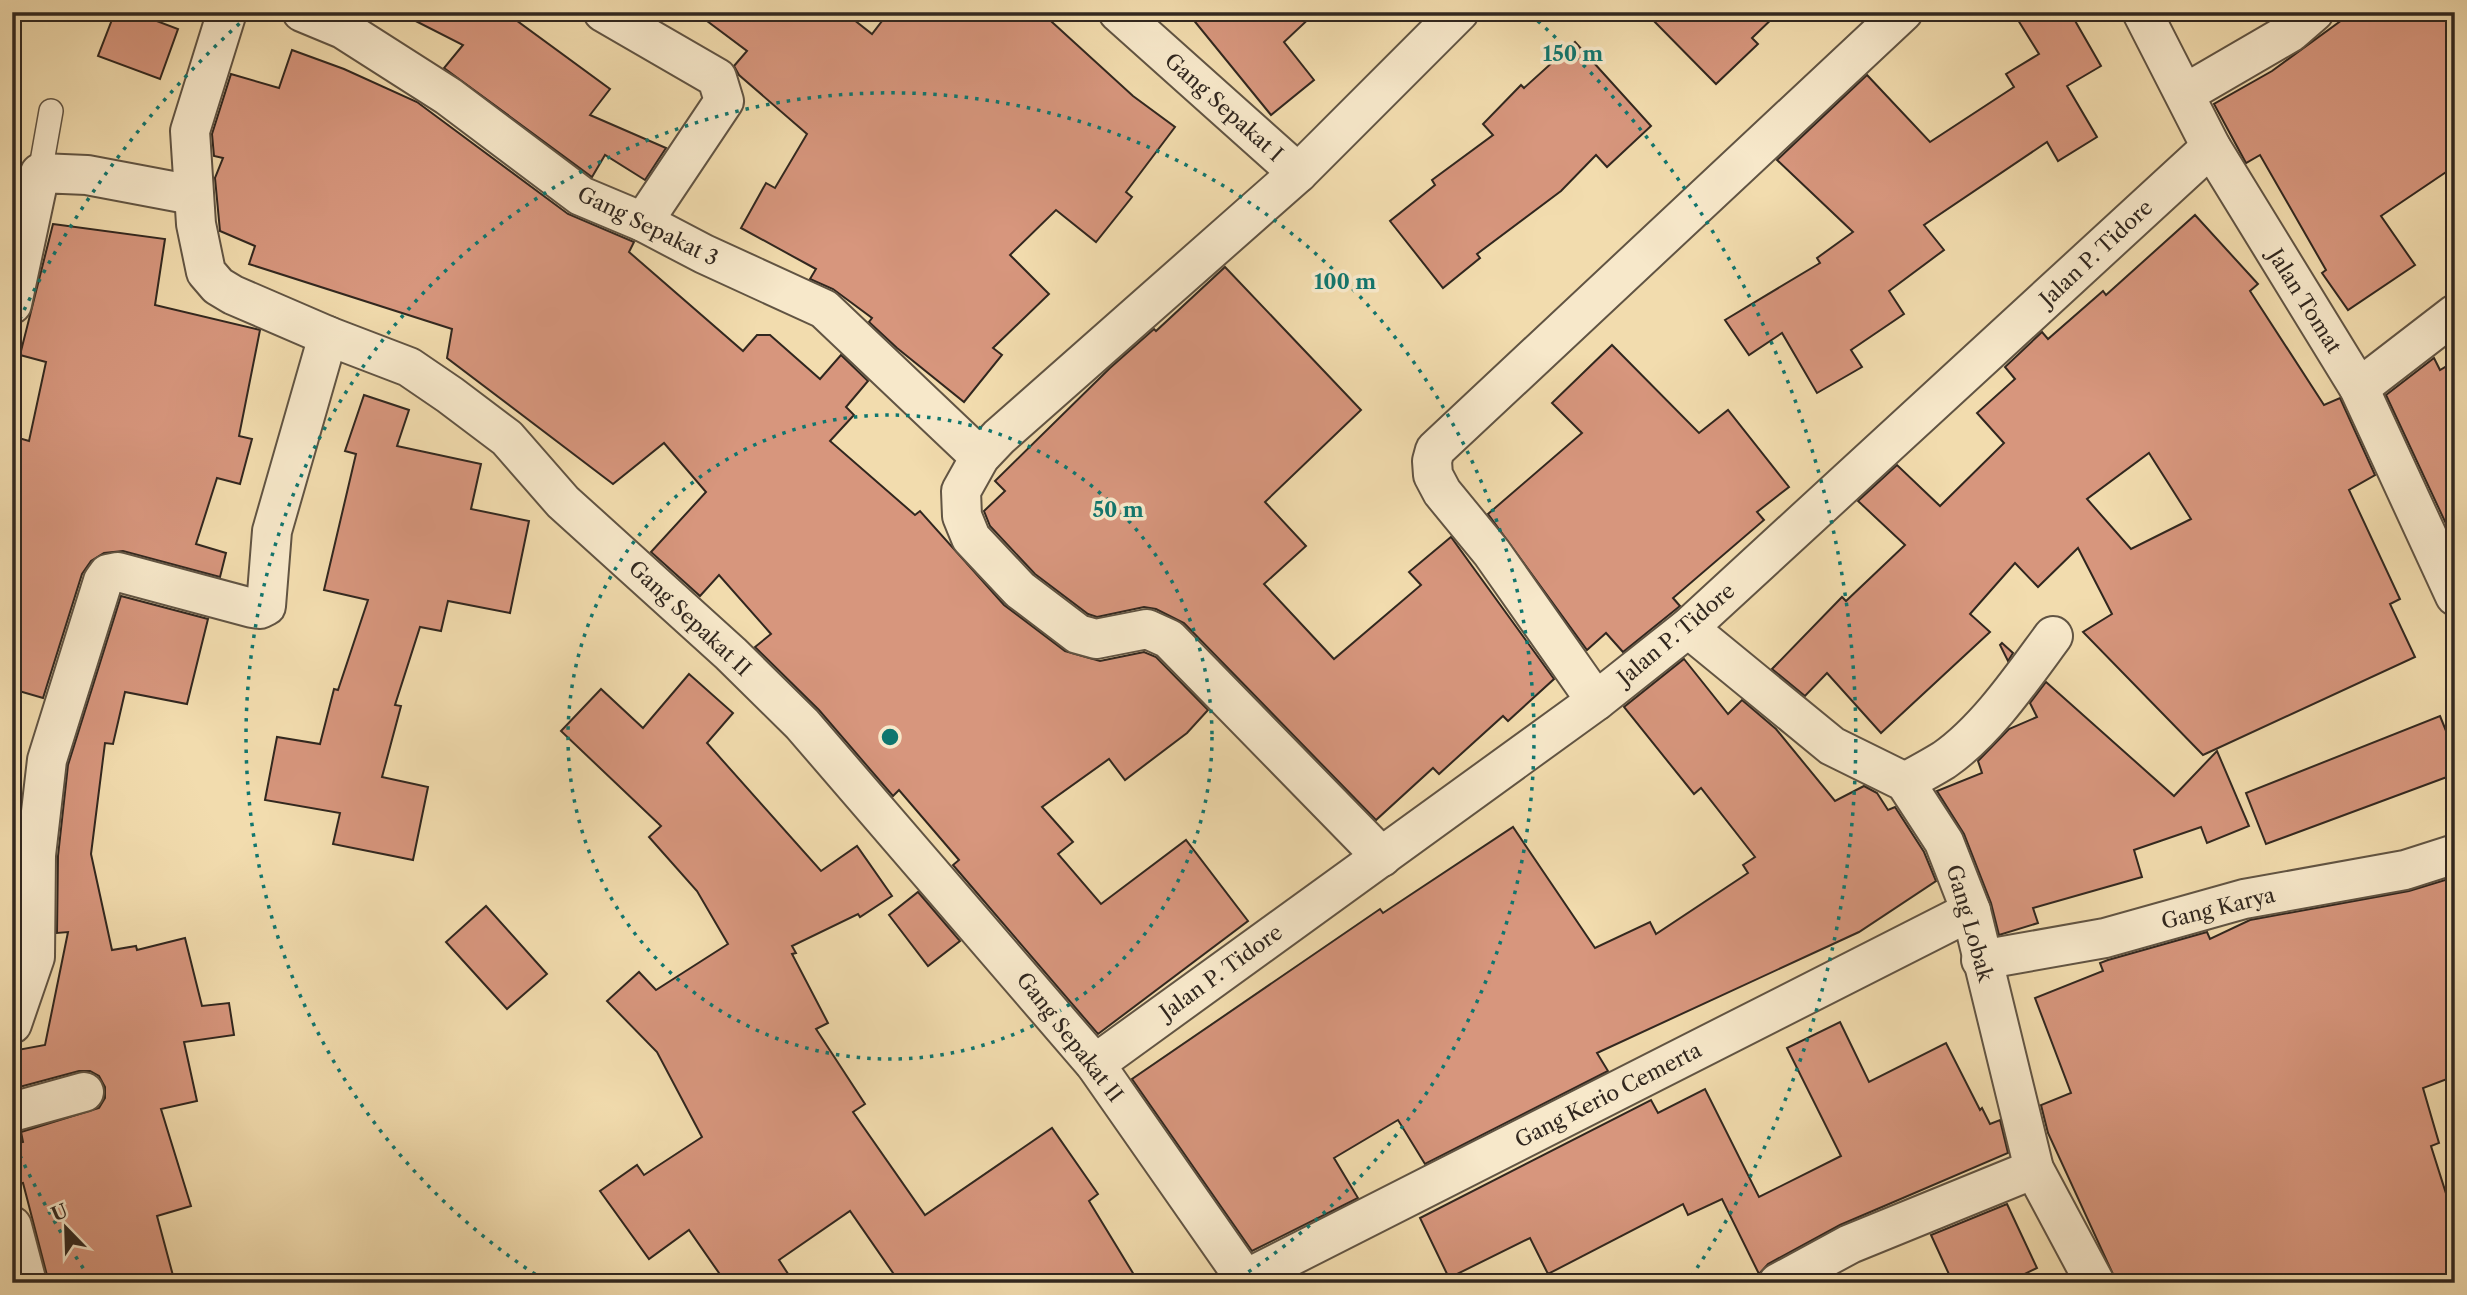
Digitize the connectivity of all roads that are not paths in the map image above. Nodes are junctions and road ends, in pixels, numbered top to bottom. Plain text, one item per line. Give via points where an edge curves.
1 (227, 12) edge
2 (302, 12) edge
3 (603, 12) edge
4 (1118, 12) edge
5 (1459, 12) edge
6 (1903, 12) edge
7 (2142, 12) edge
8 (2314, 12) edge
9 (2186, 93) junction
10 (51, 111) dead end
11 (2211, 147) junction
12 (40, 173) junction
13 (1298, 173) junction
14 (193, 195) junction
15 (643, 222) junction
16 (12, 304) edge
17 (2455, 314) edge
18 (328, 336) junction
19 (2359, 388) junction
20 (980, 457) junction
21 (2455, 596) edge
22 (1688, 628) junction
23 (2053, 636) dead end
24 (1596, 701) junction
25 (1905, 782) junction
26 (2455, 854) edge
27 (1382, 857) junction
28 (1971, 911) junction
29 (1981, 960) junction
30 (12, 1024) edge
31 (1095, 1064) junction
32 (84, 1092) dead end
33 (12, 1112) edge
34 (2034, 1169) junction
35 (14, 1230) edge
36 (1244, 1281) edge
37 (27, 1283) edge
38 (1778, 1283) edge
39 (2095, 1283) edge

1 - 14 street, Gang Sepakat II via 190,131
2 - 15 street, Gang Sepakat 3 via 343,29 448,96 581,196
3 - 15 street via 717,78 723,90 724,101
4 - 13 street, Gang Sepakat I
5 - 13 street
6 - 24 street via 1435,450 1433,475 1442,492 1492,553
7 - 9 street, Jalan Tomat
8 - 9 street via 2291,32
9 - 11 street, Jalan Tomat
10 - 12 lane
11 - 19 street, Jalan Tomat
11 - 22 street, Jalan P. Tidore
12 - 14 street via 87,175
12 - 16 street
13 - 20 street
14 - 18 street, Gang Sepakat II via 200,253 206,272 218,286
15 - 20 street, Gang Sepakat 3 via 824,309
17 - 19 street
18 - 30 street via 272,531 266,606 252,608 118,572 103,581 47,760 36,855 35,957
18 - 31 street, Gang Sepakat II via 409,366 507,438 563,502 802,724
19 - 21 street, Jalan Tomat
20 - 27 street via 961,491 962,516 971,538 1020,590 1078,634 1096,639 1147,629 1169,639
22 - 24 street, Jalan P. Tidore
22 - 25 street via 1832,746
23 - 25 street via 1983,723 1945,759
24 - 27 street, Jalan P. Tidore
25 - 28 street, Gang Lobak via 1944,842
26 - 29 street, Gang Karya via 2405,870 2244,899 2105,938
27 - 31 street, Jalan P. Tidore
28 - 29 street, Gang Lobak
28 - 36 street, Gang Kerio Cemerta
29 - 34 street, Gang Lobak
31 - 36 street, Gang Sepakat II
32 - 33 street
34 - 38 street via 1850,1244
34 - 39 street, Gang Lobak
35 - 37 street

